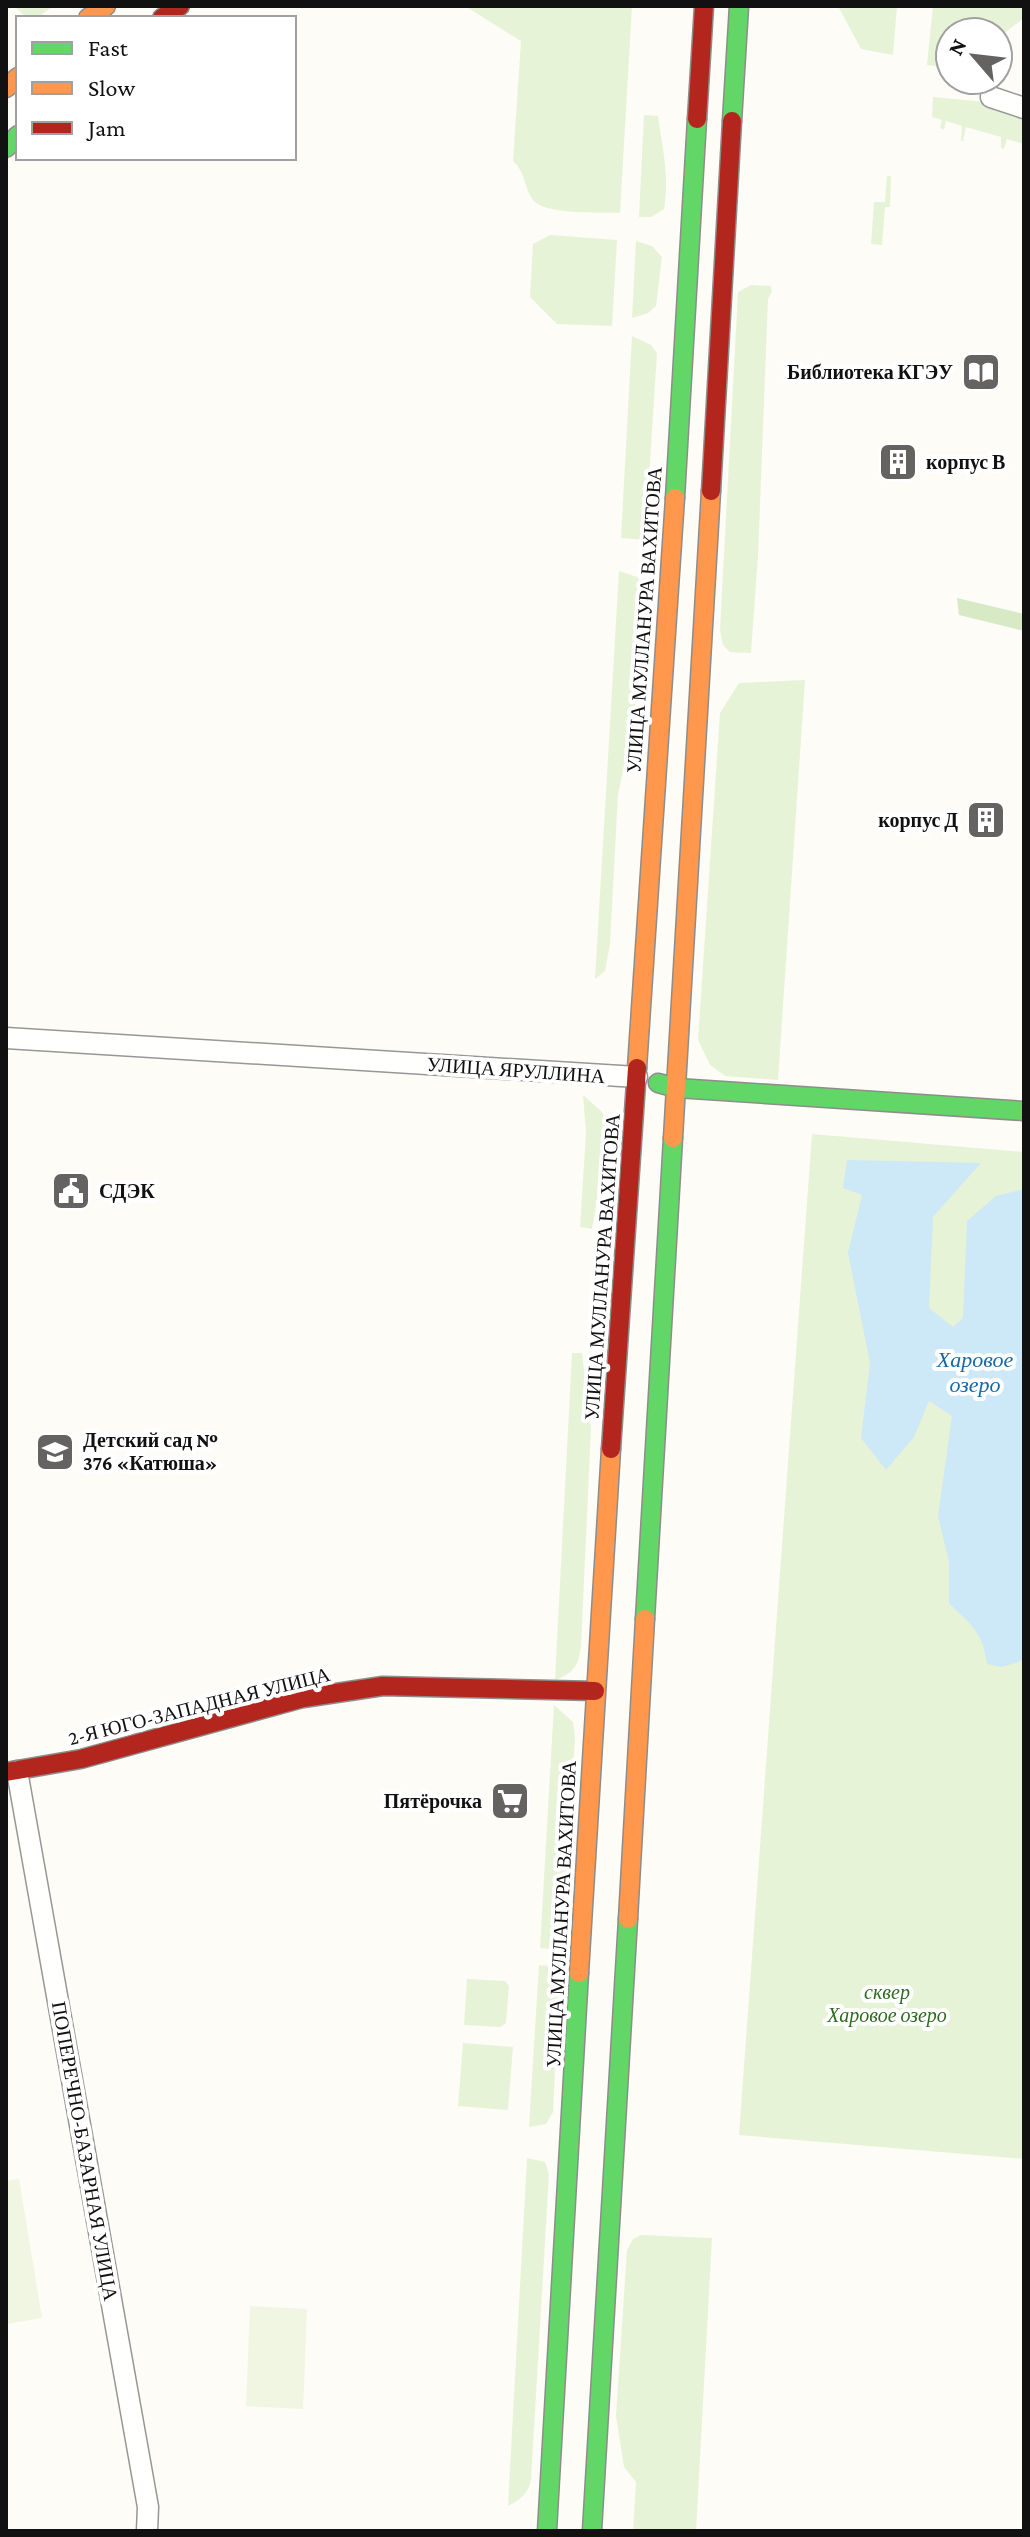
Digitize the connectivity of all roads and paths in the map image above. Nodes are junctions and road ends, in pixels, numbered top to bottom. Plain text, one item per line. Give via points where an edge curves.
1 (704, 6) edge
2 (739, 6) edge
3 (991, 97) dead end
4 (1024, 108) edge
5 (6, 1038) edge
6 (637, 1077) junction
7 (677, 1088) junction
8 (1024, 1111) edge
9 (595, 1691) junction
10 (11, 1772) edge
11 (147, 2531) edge
12 (547, 2531) edge
13 (592, 2531) edge

1 - 6 main road, УЛИЦА МУЛЛАНУРА ВАХИТОВА
2 - 7 main road
3 - 4 street
5 - 6 street, УЛИЦА ЯРУЛЛИНА
6 - 7 main road, УЛИЦА ЯРУЛЛИНА
6 - 9 main road, УЛИЦА МУЛЛАНУРА ВАХИТОВА
7 - 8 main road, УЛИЦА ЯРУЛЛИНА
7 - 13 main road
9 - 10 main road, 2-Я ЮГО-ЗАПАДНАЯ УЛИЦА via 383,1686 303,1698 81,1759
9 - 12 main road, УЛИЦА МУЛЛАНУРА ВАХИТОВА
10 - 11 street, ПОПЕРЕЧНО-БАЗАРНАЯ УЛИЦА via 148,2507

